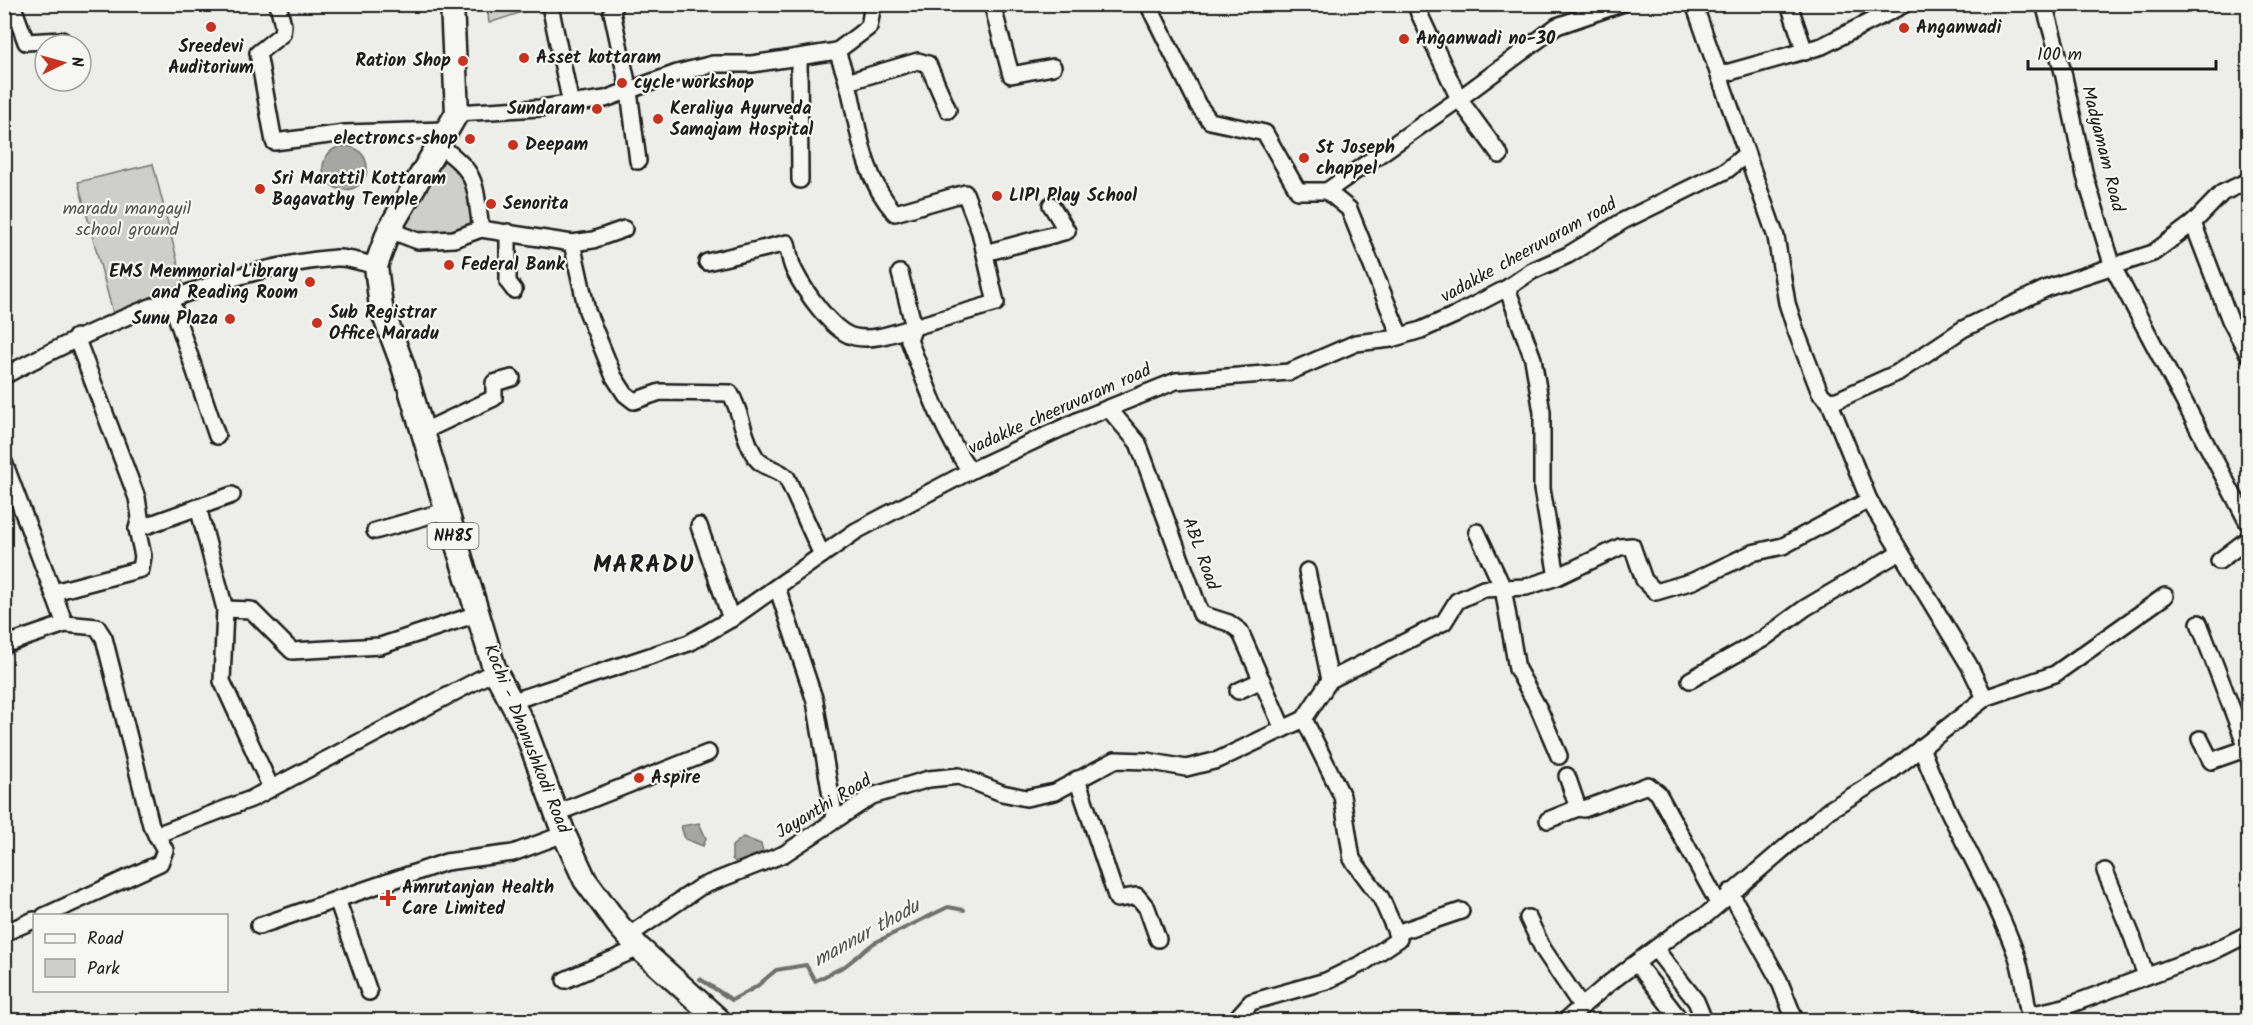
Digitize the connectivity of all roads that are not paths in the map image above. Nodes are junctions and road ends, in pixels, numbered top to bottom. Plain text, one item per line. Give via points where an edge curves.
1 (12, 4) edge
2 (278, 4) edge
3 (452, 4) edge
4 (616, 4) edge
5 (873, 4) edge
6 (992, 4) edge
7 (1148, 4) edge
8 (1621, 4) edge
9 (1694, 4) edge
10 (1789, 4) edge
11 (1905, 4) edge
12 (2044, 4) edge
13 (549, 6) edge
14 (1418, 11) dead end
15 (33, 42) edge
16 (837, 51) junction
17 (1804, 52) junction
18 (799, 58) junction
19 (1053, 67) dead end
20 (1719, 75) junction
21 (847, 82) junction
22 (629, 91) junction
23 (1458, 99) junction
24 (571, 104) junction
25 (948, 110) dead end
26 (446, 129) junction
27 (1746, 154) junction
28 (1500, 155) dead end
29 (638, 161) dead end
30 (800, 180) dead end
31 (2248, 182) edge
32 (1327, 191) junction
33 (1052, 205) dead end
34 (2193, 223) junction
35 (481, 229) junction
36 (624, 229) dead end
37 (389, 230) junction
38 (508, 232) junction
39 (572, 243) junction
40 (985, 253) junction
41 (707, 262) dead end
42 (376, 266) junction
43 (2113, 267) junction
44 (900, 273) dead end
45 (1507, 288) junction
46 (514, 290) dead end
47 (171, 301) junction
48 (915, 327) junction
49 (1400, 336) junction
50 (76, 337) junction
51 (2248, 354) edge
52 (4, 376) edge
53 (512, 378) dead end
54 (1829, 401) junction
55 (1108, 408) junction
56 (422, 432) junction
57 (217, 436) dead end
58 (4, 462) edge
59 (970, 471) junction
60 (232, 495) dead end
61 (1869, 500) junction
62 (198, 507) junction
63 (445, 511) junction
64 (2248, 523) edge
65 (699, 526) dead end
66 (137, 529) junction
67 (375, 531) dead end
68 (1477, 532) dead end
69 (2248, 539) edge
70 (1900, 552) junction
71 (822, 555) junction
72 (2219, 561) dead end
73 (1307, 571) dead end
74 (1557, 577) junction
75 (777, 586) junction
76 (1503, 588) junction
77 (54, 592) junction
78 (2165, 596) dead end
79 (225, 609) junction
80 (477, 614) junction
81 (731, 619) junction
82 (2199, 623) dead end
83 (65, 624) junction
84 (4, 645) edge
85 (495, 671) junction
86 (1262, 680) junction
87 (1330, 680) junction
88 (1690, 680) dead end
89 (1238, 691) dead end
90 (1985, 698) junction
91 (510, 702) junction
92 (1304, 718) junction
93 (1283, 729) junction
94 (2200, 739) dead end
95 (1921, 747) junction
96 (2248, 749) edge
97 (708, 753) dead end
98 (1559, 756) dead end
99 (1567, 776) dead end
100 (1077, 779) junction
101 (271, 788) junction
102 (1578, 808) junction
103 (835, 820) junction
104 (1548, 820) dead end
105 (560, 823) junction
106 (156, 835) junction
107 (2105, 871) dead end
108 (1730, 892) junction
109 (337, 899) junction
110 (1718, 903) junction
111 (1461, 911) dead end
112 (46, 914) edge
113 (1528, 918) dead end
114 (33, 920) edge
115 (259, 926) dead end
116 (4, 933) edge
117 (1396, 933) junction
118 (2248, 934) edge
119 (1158, 939) dead end
120 (634, 942) junction
121 (1656, 950) junction
122 (1637, 964) junction
123 (2146, 976) junction
124 (566, 980) dead end
125 (369, 992) dead end
126 (1582, 1007) junction
127 (1678, 1017) dead end
128 (2028, 1018) edge
129 (719, 1020) edge
130 (1235, 1020) edge
131 (1566, 1020) edge
132 (1704, 1020) edge
133 (1795, 1020) edge

1 - 15 street via 26,42
2 - 26 street via 282,34 258,52 274,142 345,133
3 - 26 highway
4 - 22 street via 612,12
5 - 16 street via 869,27
6 - 19 street via 1011,75
7 - 32 street via 1198,105 1210,121 1265,133 1298,191
8 - 23 street via 1557,26
9 - 20 street
10 - 17 street
11 - 17 street
12 - 43 street, Madyamam Road via 2085,176
13 - 24 street
14 - 23 street
16 - 18 street
16 - 21 street
17 - 20 street
18 - 22 street via 714,64
18 - 30 street
20 - 27 street
21 - 25 street via 918,61 928,64
21 - 40 street via 866,165 880,197 895,213 965,193
22 - 24 street
22 - 29 street
23 - 28 street
23 - 32 street
24 - 26 street
26 - 35 street via 456,157 471,173
26 - 37 highway, Kochi - Dhanushkodi Road / NH85
27 - 45 street, vadakke cheeruvaram road via 1727,170 1623,220 1603,236 1532,271
27 - 54 street via 1776,237 1796,331 1820,393
31 - 34 street via 2222,193
32 - 49 street via 1349,209
33 - 40 street via 1067,231
34 - 43 street via 2153,253
34 - 51 street
35 - 37 street via 437,241 418,241
35 - 38 street
36 - 39 street
37 - 42 highway, Kochi - Dhanushkodi Road / NH85
38 - 39 street
38 - 46 street via 508,282
39 - 71 street via 587,311 625,394 634,401 660,392 730,393 750,448 758,461 788,478
40 - 48 street via 996,303
41 - 48 street via 787,243 793,269 836,328 853,337 871,338
42 - 47 street via 338,258 326,260 222,283
42 - 56 highway, Kochi - Dhanushkodi Road / NH85 via 381,307
43 - 54 street via 2047,288 1963,329 1897,373
43 - 64 street, Madyamam Road
44 - 48 street, vadakke cheeruvaram road
45 - 49 street, vadakke cheeruvaram road via 1455,315
45 - 74 street via 1533,359 1542,412 1542,489
47 - 50 street
47 - 57 street
48 - 59 street, vadakke cheeruvaram road via 909,340 957,453
49 - 55 street, vadakke cheeruvaram road via 1356,343 1289,372 1176,381
50 - 52 street
50 - 66 street via 137,498
53 - 56 street via 494,383 494,398
54 - 61 street
55 - 59 street, vadakke cheeruvaram road
55 - 86 street, ABL Road via 1138,443 1201,614 1240,631
56 - 63 highway, Kochi - Dhanushkodi Road / NH85
58 - 77 street
59 - 71 street via 856,531
60 - 62 street
61 - 70 street
61 - 74 street via 1783,546 1752,553 1693,581 1656,592 1644,580 1632,546 1620,547
62 - 66 street
62 - 79 street
63 - 67 street
63 - 80 highway, Kochi - Dhanushkodi Road / NH85
65 - 81 street
66 - 77 street via 143,556 141,569
68 - 76 street
69 - 72 street
70 - 88 street
70 - 90 street
71 - 75 street
73 - 87 street
74 - 76 street via 1526,587
75 - 81 street
75 - 103 street via 815,701
76 - 87 street via 1483,589 1457,601 1443,622
76 - 98 street via 1517,669
77 - 83 street
78 - 90 street via 2055,674
79 - 80 street via 251,610 292,651 381,646
79 - 101 street via 222,681
80 - 85 highway, Kochi - Dhanushkodi Road / NH85
81 - 91 street via 689,643
82 - 96 street
83 - 84 street
83 - 106 street via 97,627 104,638
85 - 91 highway, Kochi - Dhanushkodi Road / NH85
85 - 101 street
86 - 89 street
86 - 93 street, ABL Road
87 - 92 street
90 - 95 street
91 - 105 highway, Kochi - Dhanushkodi Road / NH85 via 524,726
92 - 93 street, Jayanthi Road
92 - 117 street via 1342,796 1352,859 1381,898
93 - 100 street, Jayanthi Road via 1224,758 1186,768 1114,760
94 - 96 street via 2211,761
95 - 108 street via 1885,776 1829,810
95 - 128 street via 2018,958
97 - 105 street
99 - 102 street
100 - 103 street, Jayanthi Road via 1055,792 1026,798 959,776 929,779 872,796
100 - 119 street via 1117,899 1137,896 1147,908
101 - 106 street
102 - 104 street
102 - 110 street via 1648,785 1658,793
103 - 120 street, Jayanthi Road via 784,854 700,887
105 - 109 street via 513,853 446,862
105 - 120 highway, Kochi - Dhanushkodi Road / NH85 via 585,880
106 - 112 street via 165,850 160,863
107 - 123 street
108 - 110 street
108 - 133 street via 1779,980
109 - 115 street
109 - 125 street
110 - 121 street
111 - 117 street
113 - 126 street
114 - 116 street
117 - 130 street via 1399,939 1363,963 1326,981 1251,1002
118 - 123 street
120 - 124 street, Jayanthi Road
120 - 129 highway, Kochi - Dhanushkodi Road / NH85
121 - 122 street
121 - 132 street via 1696,1001
122 - 126 street
122 - 127 street
123 - 128 street
126 - 131 street

